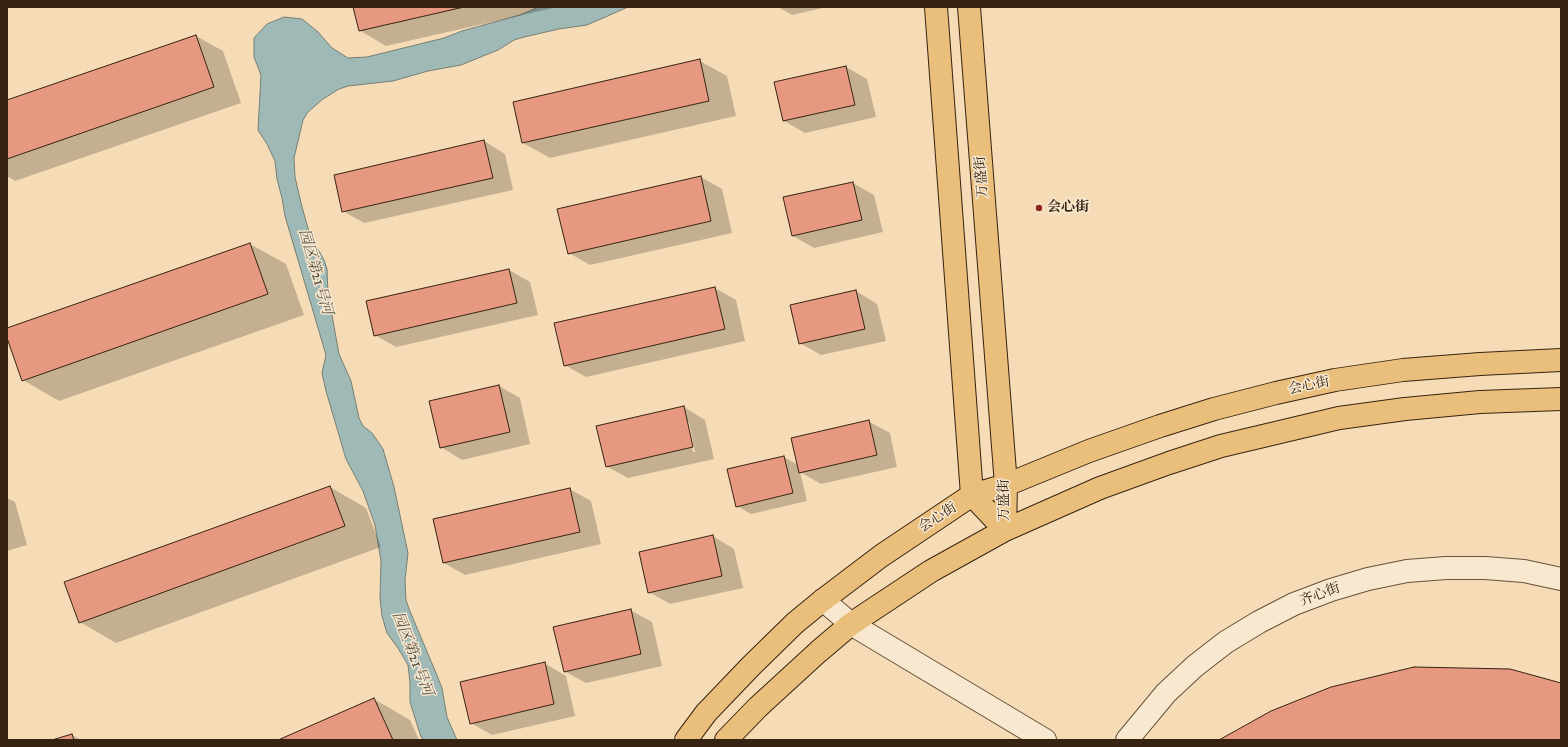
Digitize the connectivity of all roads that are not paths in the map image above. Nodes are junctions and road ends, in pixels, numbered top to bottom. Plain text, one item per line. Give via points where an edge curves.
1 (936, 7) edge
2 (969, 7) edge
3 (1561, 360) edge
4 (1561, 399) edge
5 (1006, 485) junction
6 (972, 495) junction
7 (1005, 530) junction
8 (1561, 579) edge
9 (822, 600) junction
10 (851, 624) junction
11 (686, 740) edge
12 (726, 740) edge
13 (1045, 740) edge
14 (1127, 740) edge

1 - 6 main road
2 - 5 main road, 万盛街
3 - 5 main road, 会心街 via 1403,370 1335,380 1276,393 1160,426 1089,451
4 - 7 main road via 1480,402 1405,409 1339,418 1282,431 1221,446 1169,463 1100,488
5 - 6 main road, 会心街
5 - 7 main road, 万盛街
6 - 7 main road, 万盛街
6 - 9 main road, 会心街 via 881,556
7 - 10 main road via 930,571
8 - 14 street, 齐心街 via 1508,570 1446,568 1399,573 1330,590 1294,604 1226,642 1166,693
9 - 10 street
9 - 11 main road, 会心街 via 751,666 706,713
10 - 12 main road via 769,697
10 - 13 street

